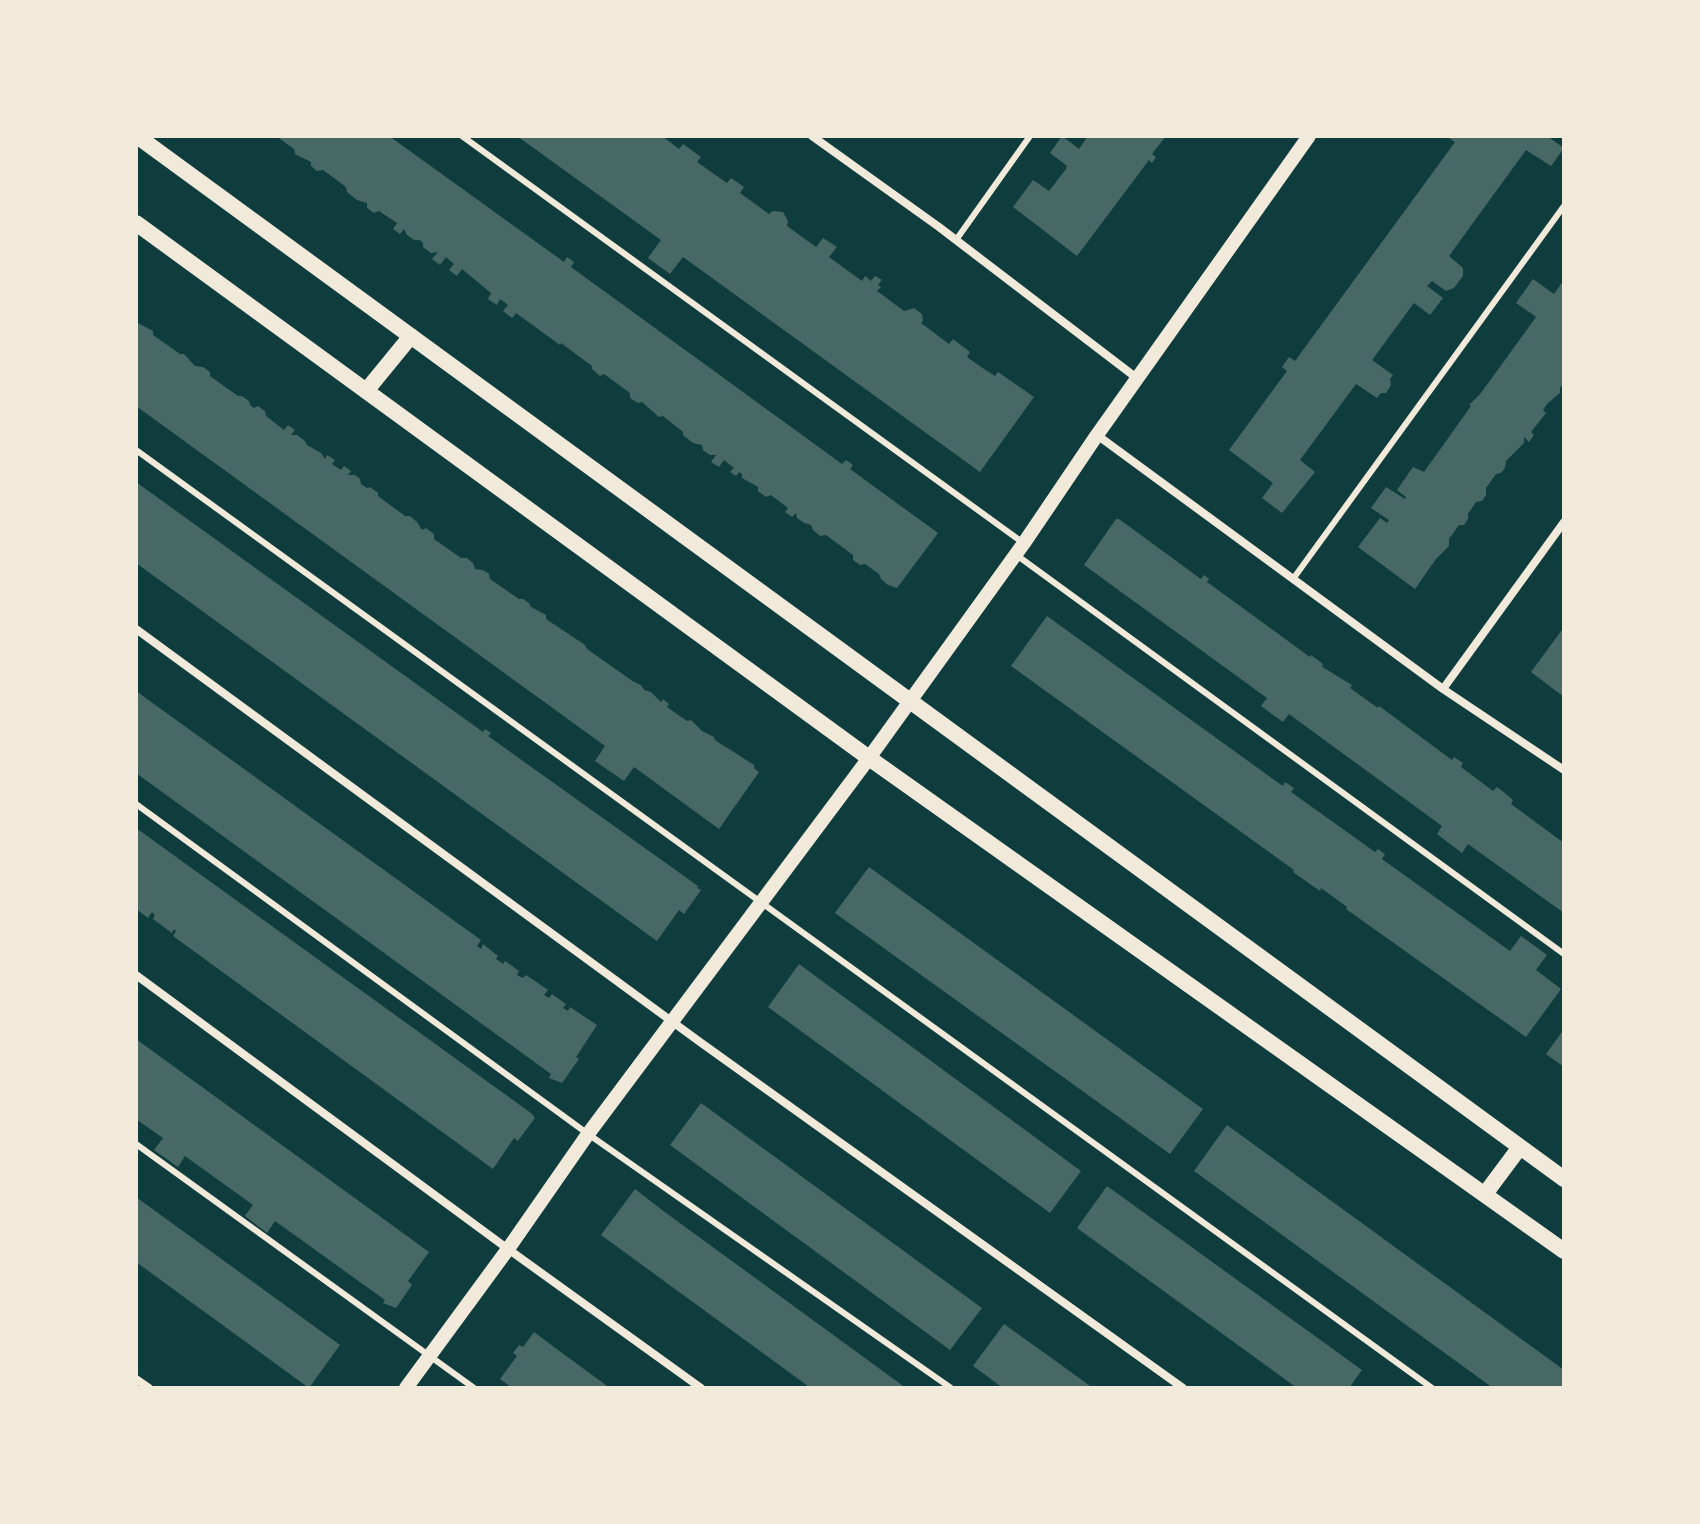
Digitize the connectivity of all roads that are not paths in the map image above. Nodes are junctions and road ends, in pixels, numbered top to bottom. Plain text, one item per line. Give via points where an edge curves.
1 (137, 136) edge
2 (462, 136) edge
3 (812, 136) edge
4 (1030, 136) edge
5 (1309, 136) edge
6 (1564, 206) edge
7 (136, 223) edge
8 (956, 240) junction
9 (411, 336) junction
10 (1138, 379) junction
11 (366, 391) junction
12 (1097, 435) junction
13 (136, 450) edge
14 (1564, 522) edge
15 (1020, 548) junction
16 (1293, 579) junction
17 (136, 629) edge
18 (1443, 689) junction
19 (910, 700) junction
20 (869, 758) junction
21 (1564, 770) edge
22 (136, 804) edge
23 (760, 903) junction
24 (1564, 954) edge
25 (136, 975) edge
26 (673, 1020) junction
27 (588, 1134) junction
28 (136, 1144) edge
29 (1520, 1147) junction
30 (1564, 1179) edge
31 (1485, 1194) junction
32 (508, 1249) junction
33 (1564, 1251) edge
34 (430, 1356) junction
35 (136, 1379) edge
36 (149, 1388) edge
37 (406, 1388) edge
38 (474, 1388) edge
39 (701, 1388) edge
40 (951, 1388) edge
41 (1183, 1388) edge
42 (1432, 1388) edge

1 - 9 main road
2 - 15 lane
3 - 8 street
4 - 8 lane
5 - 10 street
6 - 16 lane
7 - 11 main road
8 - 10 street
9 - 11 main road
9 - 19 main road
10 - 12 street
11 - 20 main road
12 - 15 street
12 - 16 street
13 - 23 lane
14 - 18 street
15 - 19 street
15 - 24 lane
16 - 18 street
17 - 26 street
18 - 21 street
19 - 20 street
19 - 29 main road
20 - 23 street
20 - 31 main road
22 - 27 lane
23 - 26 street
23 - 42 lane
25 - 32 street
26 - 27 street
26 - 41 street
27 - 32 street
27 - 40 lane
28 - 34 lane
29 - 30 main road
29 - 31 main road
31 - 33 main road
32 - 34 street
32 - 39 street
34 - 37 street
34 - 38 lane
35 - 36 street

